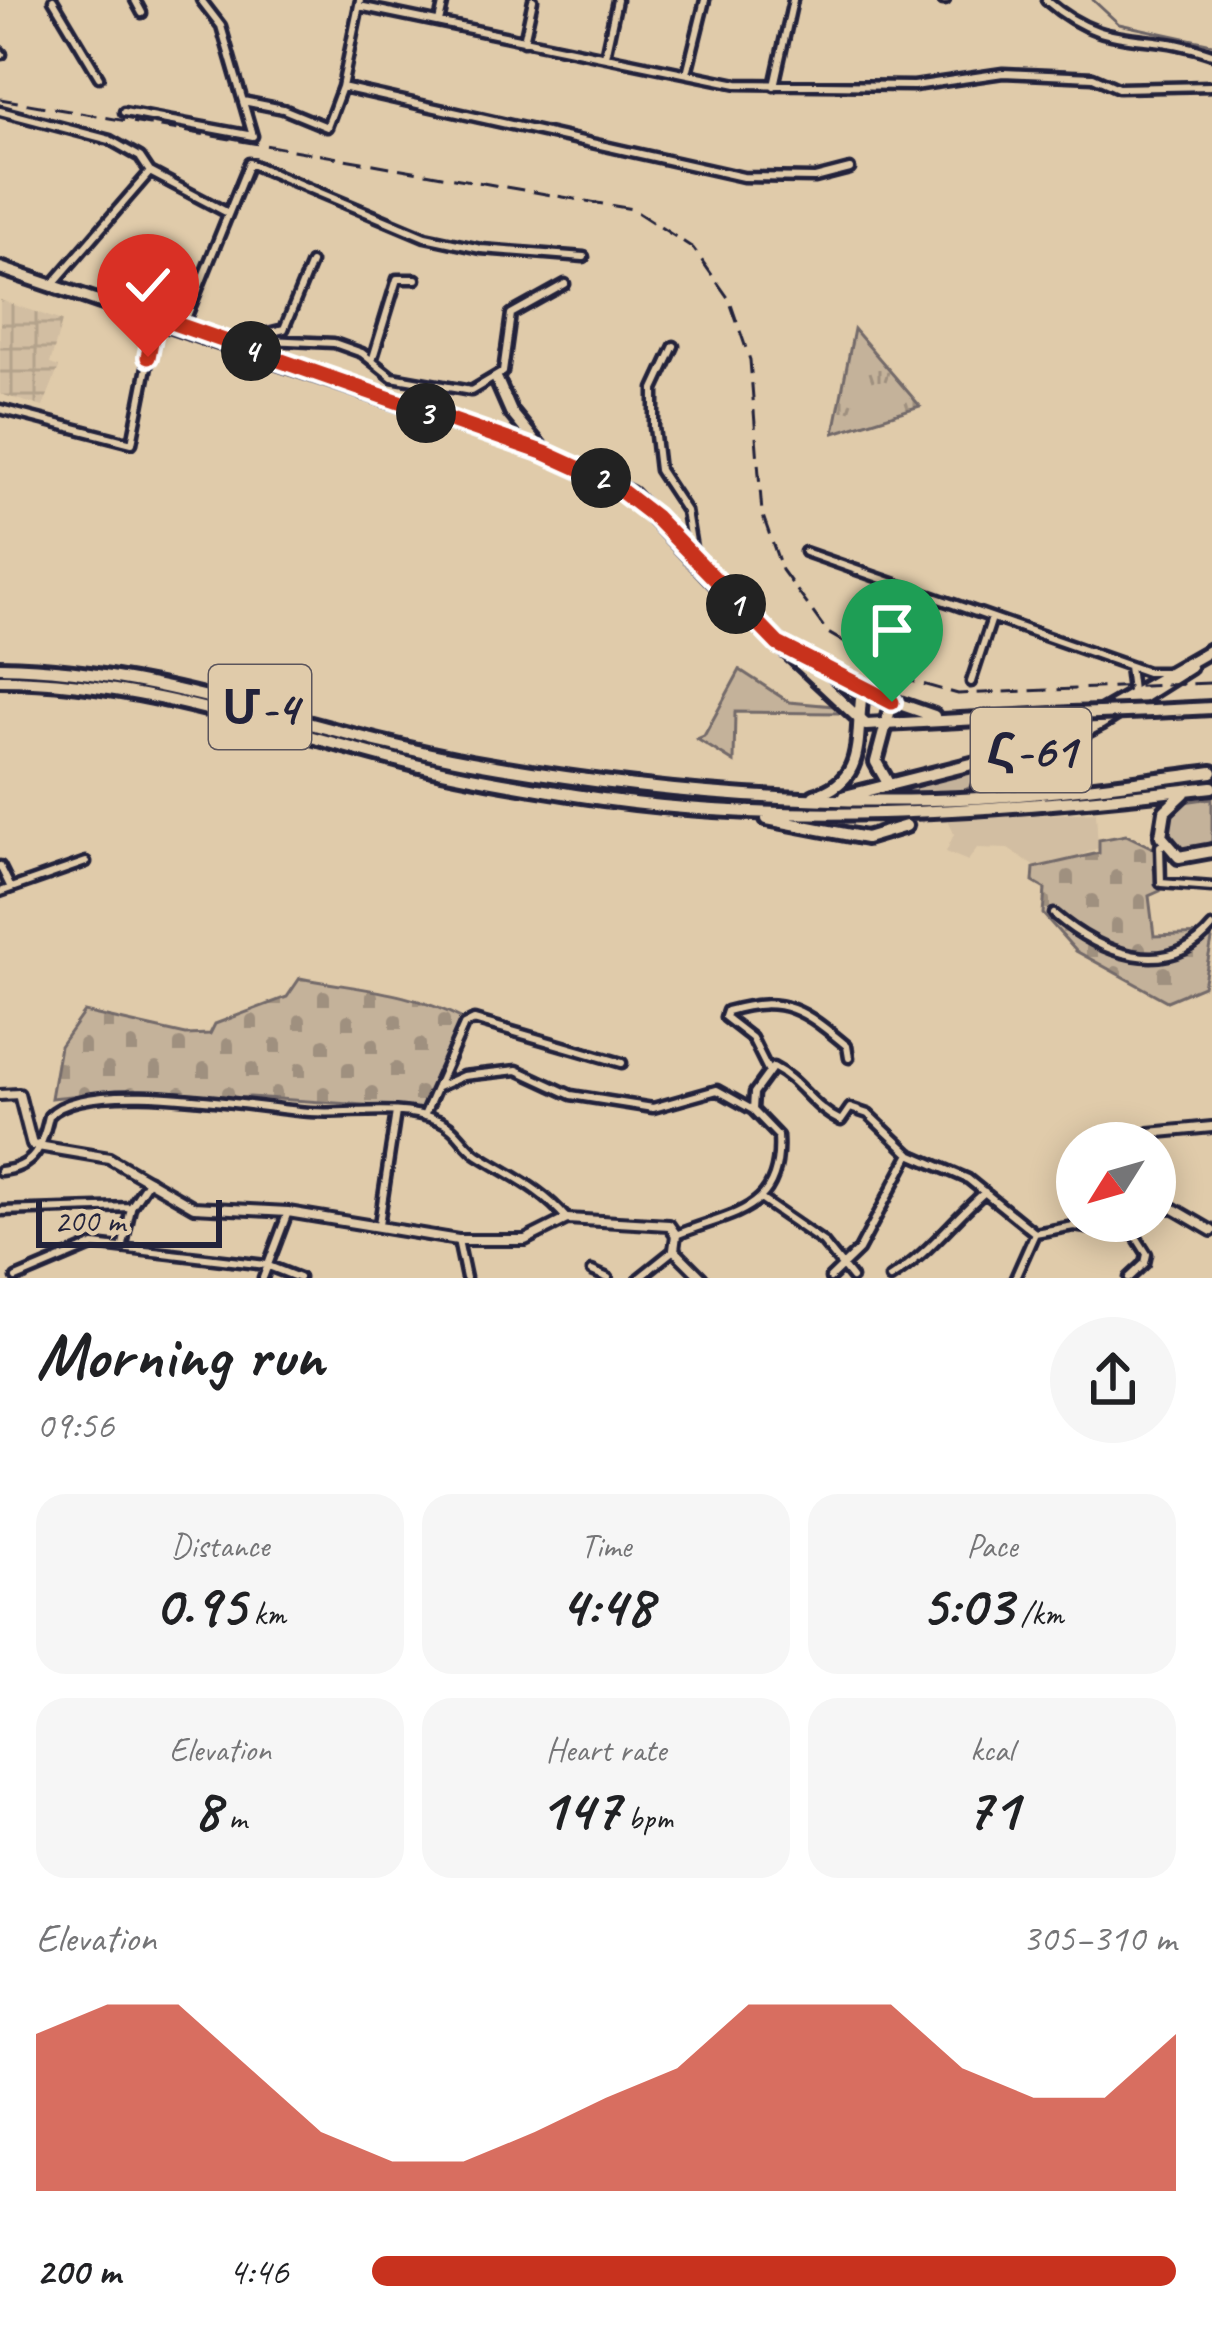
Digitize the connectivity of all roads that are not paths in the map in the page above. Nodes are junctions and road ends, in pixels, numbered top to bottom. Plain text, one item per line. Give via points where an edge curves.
1 (53, 0) edge
2 (135, 0) edge
3 (201, 0) edge
4 (444, 0) edge
5 (532, 0) edge
6 (617, 0) edge
7 (705, 0) edge
8 (793, 0) edge
9 (1046, 0) edge
10 (359, 3) edge
11 (142, 13) dead end
12 (439, 22) junction
13 (524, 41) junction
14 (1212, 54) edge
15 (605, 56) junction
16 (687, 73) junction
17 (99, 76) dead end
18 (774, 86) junction
19 (1212, 86) edge
20 (342, 87) junction
21 (243, 101) junction
22 (0, 111) edge
23 (124, 112) dead end
24 (850, 169) dead end
25 (150, 172) junction
26 (229, 213) junction
27 (584, 257) dead end
28 (311, 263) dead end
29 (0, 268) edge
30 (416, 279) dead end
31 (565, 284) dead end
32 (52, 285) junction
33 (156, 317) junction
34 (183, 326) junction
35 (239, 342) junction
36 (674, 346) dead end
37 (372, 361) junction
38 (496, 380) junction
39 (0, 409) edge
40 (545, 453) junction
41 (805, 552) dead end
42 (693, 558) junction
43 (902, 589) junction
44 (991, 621) junction
45 (875, 647) dead end
46 (1212, 650) edge
47 (789, 652) junction
48 (1129, 666) junction
49 (0, 667) edge
50 (1166, 672) junction
51 (0, 680) edge
52 (971, 682) dead end
53 (862, 691) junction
54 (1131, 693) junction
55 (892, 702) junction
56 (1212, 708) edge
57 (941, 718) junction
58 (858, 721) junction
59 (883, 728) junction
60 (1212, 772) edge
61 (890, 785) junction
62 (980, 787) dead end
63 (1211, 788) edge
64 (1193, 789) junction
65 (796, 799) junction
66 (830, 801) junction
67 (746, 814) junction
68 (906, 826) tunnel mouth
69 (1165, 845) junction
70 (1212, 851) edge
71 (86, 862) dead end
72 (0, 866) edge
73 (1212, 887) edge
74 (11, 888) junction
75 (0, 892) edge
76 (1054, 914) dead end
77 (1212, 927) edge
78 (849, 1058) dead end
79 (622, 1063) dead end
80 (768, 1070) junction
81 (438, 1087) junction
82 (0, 1095) edge
83 (753, 1109) junction
84 (396, 1112) junction
85 (424, 1116) junction
86 (1212, 1127) edge
87 (1176, 1130) edge
88 (42, 1151) junction
89 (910, 1154) junction
90 (0, 1171) edge
91 (149, 1180) junction
92 (985, 1192) junction
93 (762, 1200) junction
94 (131, 1207) junction
95 (1176, 1210) edge
96 (0, 1211) edge
97 (288, 1211) junction
98 (567, 1219) junction
99 (379, 1224) junction
100 (1212, 1231) edge
101 (1035, 1233) junction
102 (676, 1234) junction
103 (458, 1240) junction
104 (122, 1245) junction
105 (674, 1250) junction
106 (266, 1265) junction
107 (844, 1266) junction
108 (592, 1271) dead end
109 (16, 1278) edge
110 (263, 1278) edge
111 (299, 1278) edge
112 (466, 1278) edge
113 (608, 1278) edge
114 (639, 1278) edge
115 (702, 1278) edge
116 (830, 1278) edge
117 (852, 1278) edge
118 (890, 1278) edge
119 (1015, 1278) edge
120 (1129, 1278) edge

1 - 17 street
2 - 11 street
3 - 21 street via 220,26
4 - 12 street
5 - 13 street
6 - 15 street
7 - 16 street
8 - 18 street
9 - 14 street via 1107,38
10 - 12 street
10 - 20 street
12 - 13 street
13 - 15 street
15 - 16 street
16 - 18 street
18 - 19 street via 914,86 1003,73 1093,77 1118,88
20 - 21 street via 332,119 317,128 283,109
20 - 24 street via 743,177 815,178
21 - 23 street via 249,137
22 - 25 street via 110,140
25 - 26 street
25 - 32 street
26 - 27 street via 250,163 425,237
26 - 34 street
28 - 35 street via 284,329
29 - 32 main road
30 - 37 street via 397,279
31 - 38 street via 511,314 508,363
32 - 33 main road
33 - 34 main road
33 - 39 street via 132,443
34 - 35 main road
35 - 37 street via 334,343
35 - 40 main road
36 - 42 street via 654,389 654,427 659,470 686,512
37 - 38 street via 392,377 446,390 472,391
38 - 40 main road
40 - 42 main road via 631,494
41 - 43 street
42 - 47 main road
43 - 44 street
43 - 45 street
44 - 48 street
44 - 52 street
46 - 50 main road, Հ-61
46 - 62 main road, Հ-61 via 1101,723
47 - 53 main road
47 - 58 main road
48 - 50 street
48 - 54 street
49 - 65 main road, Մ-4 via 157,683 404,748 532,772
50 - 54 main road, Հ-61
51 - 67 main road, Մ-4 via 177,703 553,792
53 - 55 main road
53 - 58 main road
54 - 61 main road, Հ-61 via 1042,746
55 - 57 main road
55 - 59 main road
56 - 57 main road, bridge
57 - 59 main road
58 - 59 main road
58 - 65 main road via 850,777 837,789
59 - 61 main road via 876,762
60 - 66 main road, Մ-4 via 935,800
61 - 66 main road, Հ-61
63 - 64 main road, Մ-4
64 - 67 main road, Մ-4 via 934,813
64 - 69 main road via 1165,811
65 - 66 main road, Մ-4
67 - 68 main road, Հ-61 via 866,838
69 - 70 main road via 1188,858
69 - 73 street via 1161,883
71 - 74 street
72 - 74 street
74 - 75 street
76 - 77 street via 1084,938 1156,959 1194,949
78 - 80 street via 847,1046 803,1009 727,1011
79 - 81 street via 474,1020 464,1025
80 - 83 street
80 - 89 street via 787,1074 804,1099 831,1116 841,1120 850,1108 868,1114
81 - 83 street via 508,1069 571,1095 630,1106 653,1108 717,1090
81 - 85 street
82 - 88 street via 19,1094 26,1136
83 - 93 street via 778,1136 778,1163
84 - 85 street
84 - 88 street via 313,1113 136,1094 58,1106
84 - 99 street
85 - 98 street via 443,1121 472,1152 549,1197
86 - 87 street
88 - 90 street via 19,1169
88 - 91 street via 110,1158
89 - 92 street
89 - 107 street
91 - 94 street
91 - 97 street via 194,1207
92 - 101 street
92 - 118 street via 929,1252
93 - 102 street via 741,1215
93 - 107 street
94 - 96 street
94 - 104 street
95 - 100 street
97 - 99 street
97 - 106 street
98 - 102 street via 669,1225
98 - 103 street via 525,1240
99 - 103 street
101 - 119 street
101 - 120 street via 1074,1226 1135,1235 1147,1253
102 - 105 street
103 - 112 street
104 - 106 street
104 - 109 street via 94,1245
105 - 114 street
105 - 115 street
106 - 110 street
106 - 111 street
107 - 116 street
107 - 117 street
108 - 113 street

